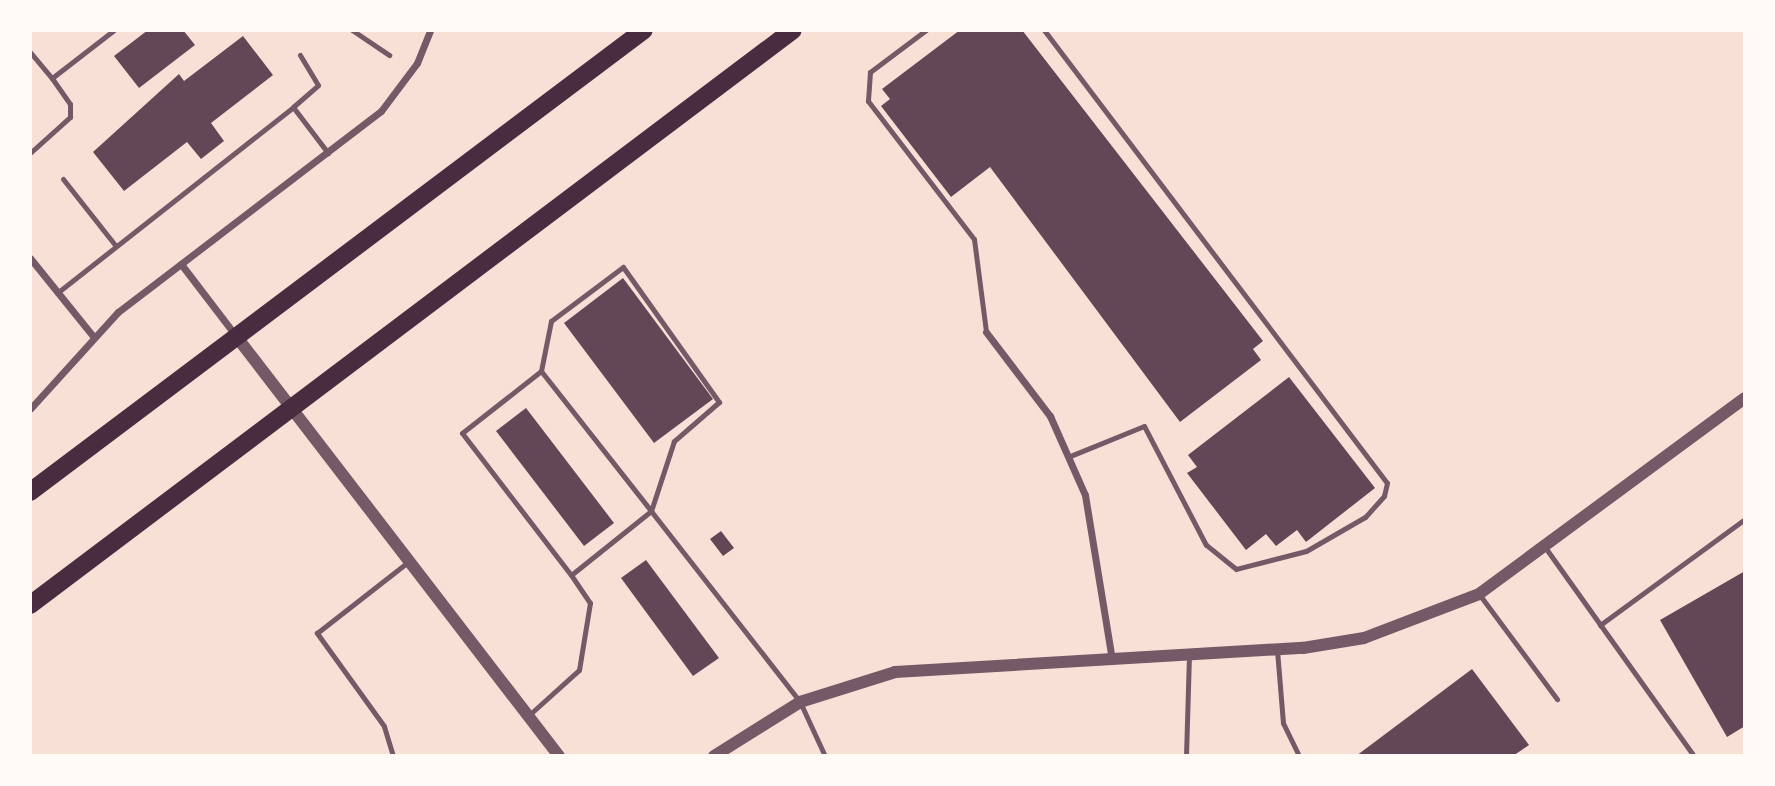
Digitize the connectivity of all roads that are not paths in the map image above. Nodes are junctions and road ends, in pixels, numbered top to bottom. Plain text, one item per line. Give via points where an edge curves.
1 (114, 30) edge
2 (352, 30) edge
3 (430, 30) edge
4 (644, 30) edge
5 (793, 30) edge
6 (926, 30) edge
7 (1044, 30) edge
8 (30, 52) edge
9 (300, 55) dead end
10 (389, 55) dead end
11 (51, 78) junction
12 (293, 107) junction
13 (30, 153) edge
14 (329, 154) junction
15 (63, 179) dead end
16 (116, 246) junction
17 (30, 258) edge
18 (181, 264) junction
19 (57, 293) junction
20 (986, 332) joint
21 (236, 336) junction
22 (93, 337) junction
23 (541, 371) junction
24 (1745, 398) edge
25 (290, 408) junction
26 (30, 409) edge
27 (1070, 456) junction
28 (30, 492) edge
29 (651, 511) junction
30 (1745, 519) edge
31 (1547, 550) junction
32 (409, 561) junction
33 (570, 575) junction
34 (1479, 594) junction
35 (30, 605) edge
36 (1600, 625) junction
37 (1278, 650) junction
38 (1189, 655) junction
39 (1112, 660) junction
40 (1557, 699) dead end
41 (800, 702) junction
42 (528, 716) junction
43 (393, 756) edge
44 (559, 756) edge
45 (714, 756) edge
46 (825, 756) edge
47 (1186, 756) edge
48 (1299, 756) edge
49 (1695, 756) edge

1 - 11 lane
2 - 10 lane
3 - 14 street via 404,86
4 - 21 main road
5 - 25 main road
6 - 20 lane via 870,72 868,101 974,239
7 - 27 lane via 1387,483 1384,496 1365,517 1306,551 1236,569 1206,545 1144,426
8 - 11 lane
9 - 12 lane via 318,85
11 - 13 lane via 69,104 70,117
12 - 14 lane
12 - 16 lane
14 - 18 street
15 - 16 lane
16 - 19 lane
17 - 19 street
18 - 21 street
18 - 22 street
19 - 22 street
20 - 27 street via 1050,416
21 - 25 street
21 - 28 main road
22 - 26 street
23 - 29 lane
23 - 29 lane via 551,321 623,267 719,402 674,441
23 - 33 lane via 462,433
24 - 31 street
25 - 32 street
25 - 35 main road
27 - 39 street via 1097,542
29 - 33 lane
29 - 41 lane
30 - 36 lane
31 - 34 street
31 - 36 lane
32 - 42 street
32 - 43 lane via 317,633 384,726
33 - 42 lane via 590,603 579,670
34 - 37 street via 1364,638
34 - 40 lane
36 - 49 lane
37 - 38 street
37 - 48 lane via 1283,723
38 - 39 street
38 - 47 lane
39 - 41 street via 895,672
41 - 45 street
41 - 46 lane
42 - 44 street

